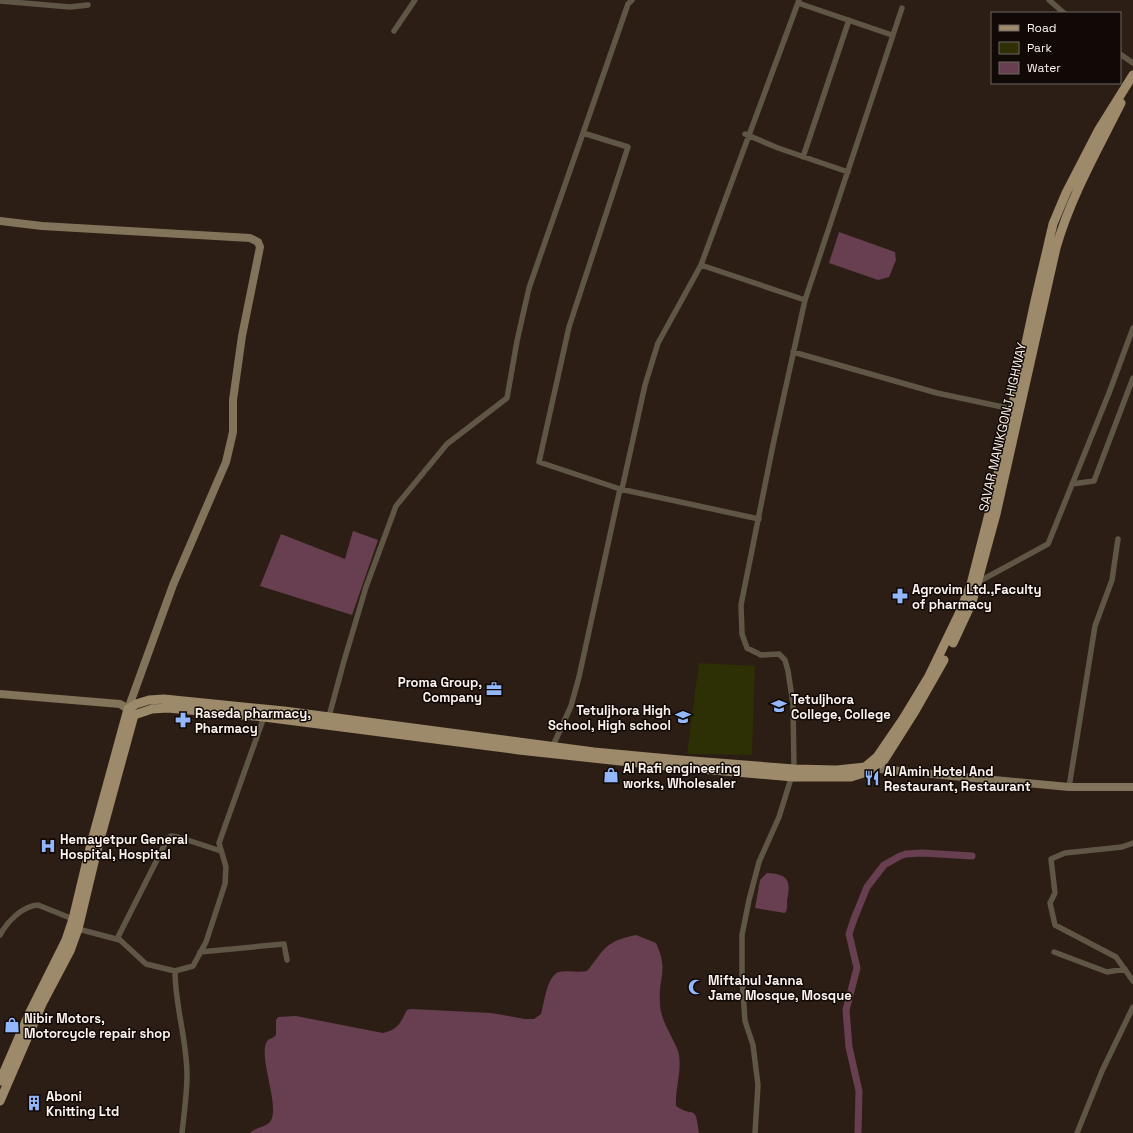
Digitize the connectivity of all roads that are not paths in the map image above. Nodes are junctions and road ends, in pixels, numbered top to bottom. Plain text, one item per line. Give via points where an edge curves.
1 (415, 0) edge
2 (632, 0) edge
3 (1049, 0) edge
4 (0, 1) edge
5 (798, 1) edge
6 (88, 6) dead end
7 (902, 8) dead end
8 (1063, 12) edge
9 (849, 20) junction
10 (394, 31) dead end
11 (892, 35) junction
12 (1121, 55) edge
13 (1133, 63) edge
14 (1133, 75) edge
15 (1133, 78) edge
16 (583, 133) junction
17 (747, 135) junction
18 (803, 157) junction
19 (848, 172) junction
20 (0, 221) edge
21 (701, 265) junction
22 (805, 300) junction
23 (1133, 328) edge
24 (793, 352) junction
25 (1133, 378) edge
26 (1012, 409) junction
27 (1072, 484) junction
28 (621, 489) junction
29 (759, 519) junction
30 (1118, 539) dead end
31 (978, 582) junction
32 (0, 694) edge
33 (132, 707) junction
34 (264, 717) junction
35 (328, 722) junction
36 (551, 750) junction
37 (869, 768) junction
38 (793, 773) junction
39 (1069, 787) junction
40 (1133, 788) edge
41 (1133, 843) edge
42 (221, 851) junction
43 (73, 920) junction
44 (78, 929) junction
45 (0, 935) edge
46 (117, 939) junction
47 (200, 952) junction
48 (1054, 952) dead end
49 (287, 960) dead end
50 (1125, 969) junction
51 (175, 971) junction
52 (1133, 981) edge
53 (1133, 1007) edge
54 (32, 1016) junction
55 (0, 1081) edge
56 (0, 1101) edge
57 (182, 1133) edge
58 (755, 1133) edge
59 (1077, 1133) edge

1 - 10 street
2 - 16 street via 628,4
3 - 8 street
4 - 6 street
5 - 9 street
5 - 17 street
7 - 11 street
9 - 11 street
9 - 18 street
11 - 19 street
12 - 13 street
14 - 26 main road via 1098,131 1053,224
15 - 31 main road, SAVAR MANIKGONJ HIGHWAY via 1076,192 1060,234
16 - 28 street via 628,147 569,326 539,462
16 - 35 street via 529,288 507,398 447,444 396,506 366,587
17 - 18 street
17 - 21 street
18 - 19 street
19 - 22 street
20 - 33 street via 42,226 250,238 258,242 260,247 242,336 233,400 233,432 226,462 173,585
21 - 22 street
21 - 28 street via 658,342 645,385
22 - 24 street
23 - 27 street
24 - 26 street via 937,393
24 - 29 street
25 - 27 street via 1094,481
26 - 37 main road via 971,584 929,676
27 - 31 street via 1048,544
28 - 29 street
28 - 36 street via 577,684 568,713
29 - 38 street via 741,605 742,634 747,648 761,655 779,654 785,660 793,704
30 - 39 street via 1112,580 1095,626
31 - 37 main road, SAVAR MANIKGONJ HIGHWAY via 963,624 936,675 884,760
32 - 33 street
33 - 34 main road
33 - 35 main road via 149,700 164,699 284,711
33 - 43 main road via 90,848
33 - 44 main road
34 - 35 main road
34 - 42 street via 219,843
35 - 36 main road
36 - 38 main road
37 - 38 main road via 851,777
37 - 39 street
38 - 58 street via 779,817 759,862 748,900 742,935 745,1014 755,1056 758,1085
39 - 40 street
41 - 50 street via 1122,847 1065,853 1051,859 1055,893 1050,903 1055,925 1104,949 1122,962
42 - 46 street via 178,837 168,838
42 - 47 street via 226,867 225,884 206,942
43 - 45 street via 38,905 32,906 8,922
43 - 54 main road
44 - 46 street
44 - 54 main road via 70,951
46 - 51 street via 146,964
47 - 49 street via 284,944
47 - 51 street via 192,966
48 - 50 street via 1107,972
50 - 52 street
51 - 57 street via 187,1074
53 - 59 street via 1102,1071
54 - 55 main road
54 - 56 main road

